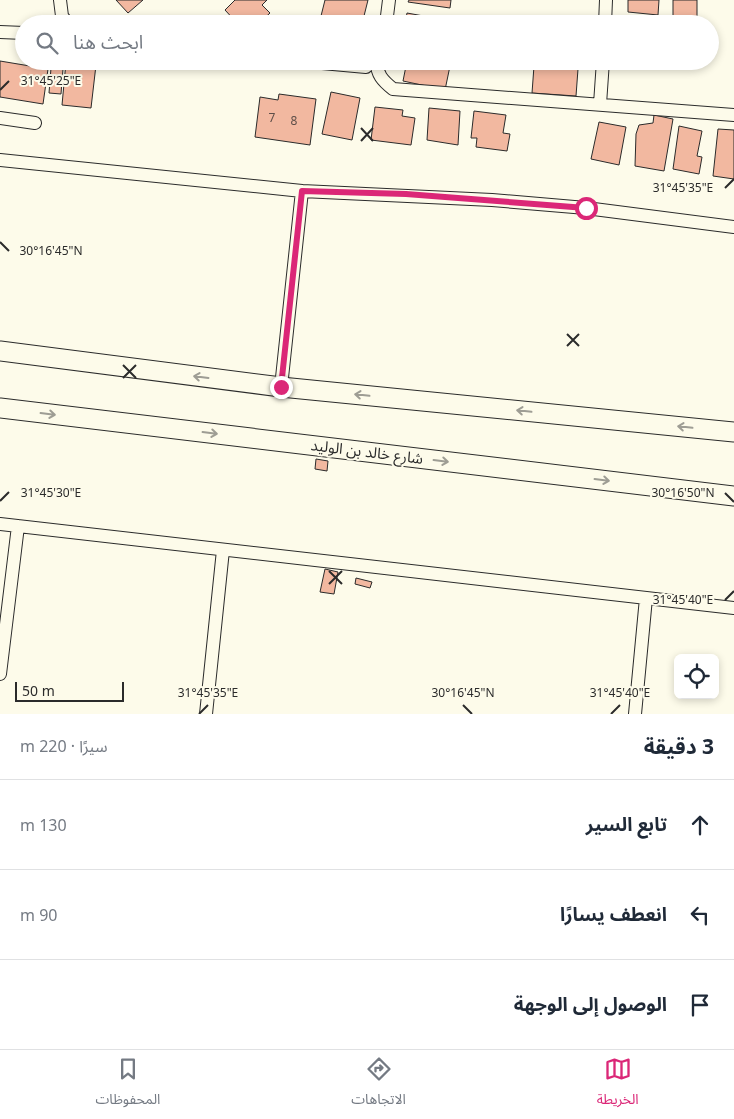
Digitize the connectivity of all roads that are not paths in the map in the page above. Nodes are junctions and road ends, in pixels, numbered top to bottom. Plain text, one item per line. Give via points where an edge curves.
1 (60, 0) edge
2 (389, 0) edge
3 (606, 0) edge
4 (62, 15) edge
5 (387, 15) edge
6 (605, 15) edge
7 (0, 32) edge
8 (15, 33) edge
9 (378, 70) edge
10 (602, 70) edge
11 (600, 104) junction
12 (734, 115) edge
13 (0, 118) edge
14 (35, 123) dead end
15 (0, 160) edge
16 (302, 191) junction
17 (734, 227) edge
18 (0, 351) edge
19 (281, 387) junction
20 (0, 408) edge
21 (734, 432) edge
22 (734, 496) edge
23 (0, 524) edge
24 (18, 526) junction
25 (223, 550) junction
26 (646, 598) junction
27 (734, 608) edge
28 (0, 674) edge
29 (206, 714) edge
30 (635, 714) edge

1 - 4 street
2 - 5 street
3 - 6 street
7 - 8 street
9 - 11 street via 382,80 392,88
10 - 11 street
11 - 12 street
13 - 14 street
15 - 16 street
16 - 17 street via 492,200
16 - 19 street
19 -> 18 main road
21 -> 19 main road
20 -> 22 main road, شارع خالد بن الوليد
23 - 24 street
24 - 25 street
24 - 28 street
25 - 26 street
25 - 29 street
26 - 27 street
26 - 30 street

